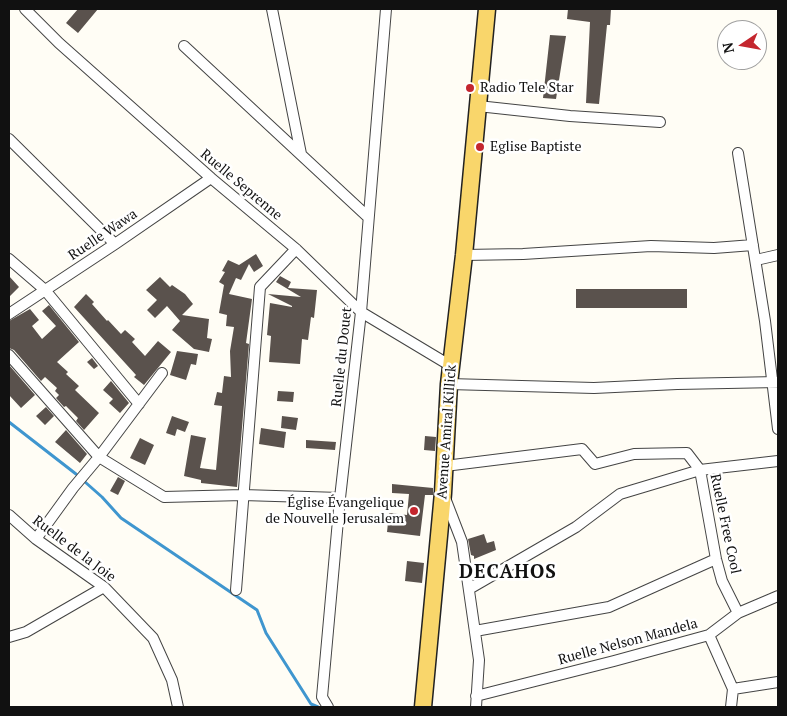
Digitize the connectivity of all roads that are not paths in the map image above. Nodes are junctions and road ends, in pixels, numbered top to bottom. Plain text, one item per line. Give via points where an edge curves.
1 (25, 9) edge
2 (272, 9) edge
3 (386, 9) edge
4 (488, 9) edge
5 (184, 46) dead end
6 (478, 106) junction
7 (660, 122) dead end
8 (9, 139) edge
9 (738, 153) dead end
10 (301, 154) junction
11 (210, 178) junction
12 (368, 217) junction
13 (115, 244) junction
14 (753, 245) junction
15 (296, 249) junction
16 (464, 255) junction
17 (778, 255) edge
18 (9, 259) edge
19 (756, 260) junction
20 (45, 290) junction
21 (361, 312) junction
22 (9, 314) edge
23 (9, 354) edge
24 (451, 366) junction
25 (162, 373) dead end
26 (775, 382) edge
27 (449, 384) junction
28 (139, 404) junction
29 (778, 429) edge
30 (99, 457) junction
31 (778, 461) edge
32 (445, 466) junction
33 (700, 470) junction
34 (443, 493) junction
35 (243, 495) junction
36 (340, 498) junction
37 (10, 518) edge
38 (36, 538) junction
39 (716, 559) junction
40 (104, 587) junction
41 (469, 589) junction
42 (236, 590) dead end
43 (778, 596) edge
44 (738, 613) junction
45 (475, 631) junction
46 (709, 635) junction
47 (9, 637) edge
48 (778, 682) edge
49 (733, 689) junction
50 (476, 696) junction
51 (178, 707) edge
52 (328, 707) edge
53 (423, 707) edge
54 (476, 707) edge
55 (731, 707) edge

1 - 11 street, Ruelle Seprenne
2 - 10 street
3 - 12 street, Ruelle du Douet
4 - 6 main road, Avenue Amiral Killick
5 - 10 street
6 - 7 street
6 - 16 main road, Avenue Amiral Killick
8 - 13 street
9 - 14 street
10 - 12 street
11 - 13 street, Ruelle Wawa
11 - 15 street, Ruelle Seprenne
12 - 21 street, Ruelle du Douet
13 - 20 street, Ruelle Wawa
14 - 16 street via 714,248 651,246
14 - 19 street
15 - 21 street, Ruelle Seprenne
15 - 35 street via 260,287
16 - 24 main road, Avenue Amiral Killick
17 - 19 street
18 - 20 street
19 - 26 street
20 - 22 street, Ruelle Wawa
20 - 28 street
21 - 24 street, Ruelle Seprenne
21 - 36 street, Ruelle du Douet
23 - 30 street
24 - 27 main road, Avenue Amiral Killick
25 - 28 street
26 - 27 street via 594,388
26 - 29 street
27 - 32 main road, Avenue Amiral Killick
28 - 30 street
30 - 35 street via 164,497
30 - 38 street
31 - 33 street
32 - 33 street, Ruelle Free Cool via 582,448 595,464 634,454 687,454
32 - 34 main road, Avenue Amiral Killick
33 - 39 street, Ruelle Free Cool
33 - 41 street via 620,494 576,527
34 - 41 street via 462,542
34 - 53 main road, Avenue Amiral Killick
35 - 36 street
35 - 42 street
36 - 52 street, Ruelle du Douet via 322,697
37 - 38 street, Ruelle de la Joie
38 - 40 street, Ruelle de la Joie
39 - 44 street, Ruelle Free Cool via 722,581
39 - 45 street via 609,607
40 - 47 street via 26,632
40 - 51 street, Ruelle de la Joie via 152,638 172,680
41 - 45 street
43 - 44 street, Ruelle Nelson Mandela
44 - 46 street, Ruelle Nelson Mandela
45 - 50 street via 479,660
46 - 49 street
46 - 50 street, Ruelle Nelson Mandela
48 - 49 street
49 - 55 street
50 - 54 street

